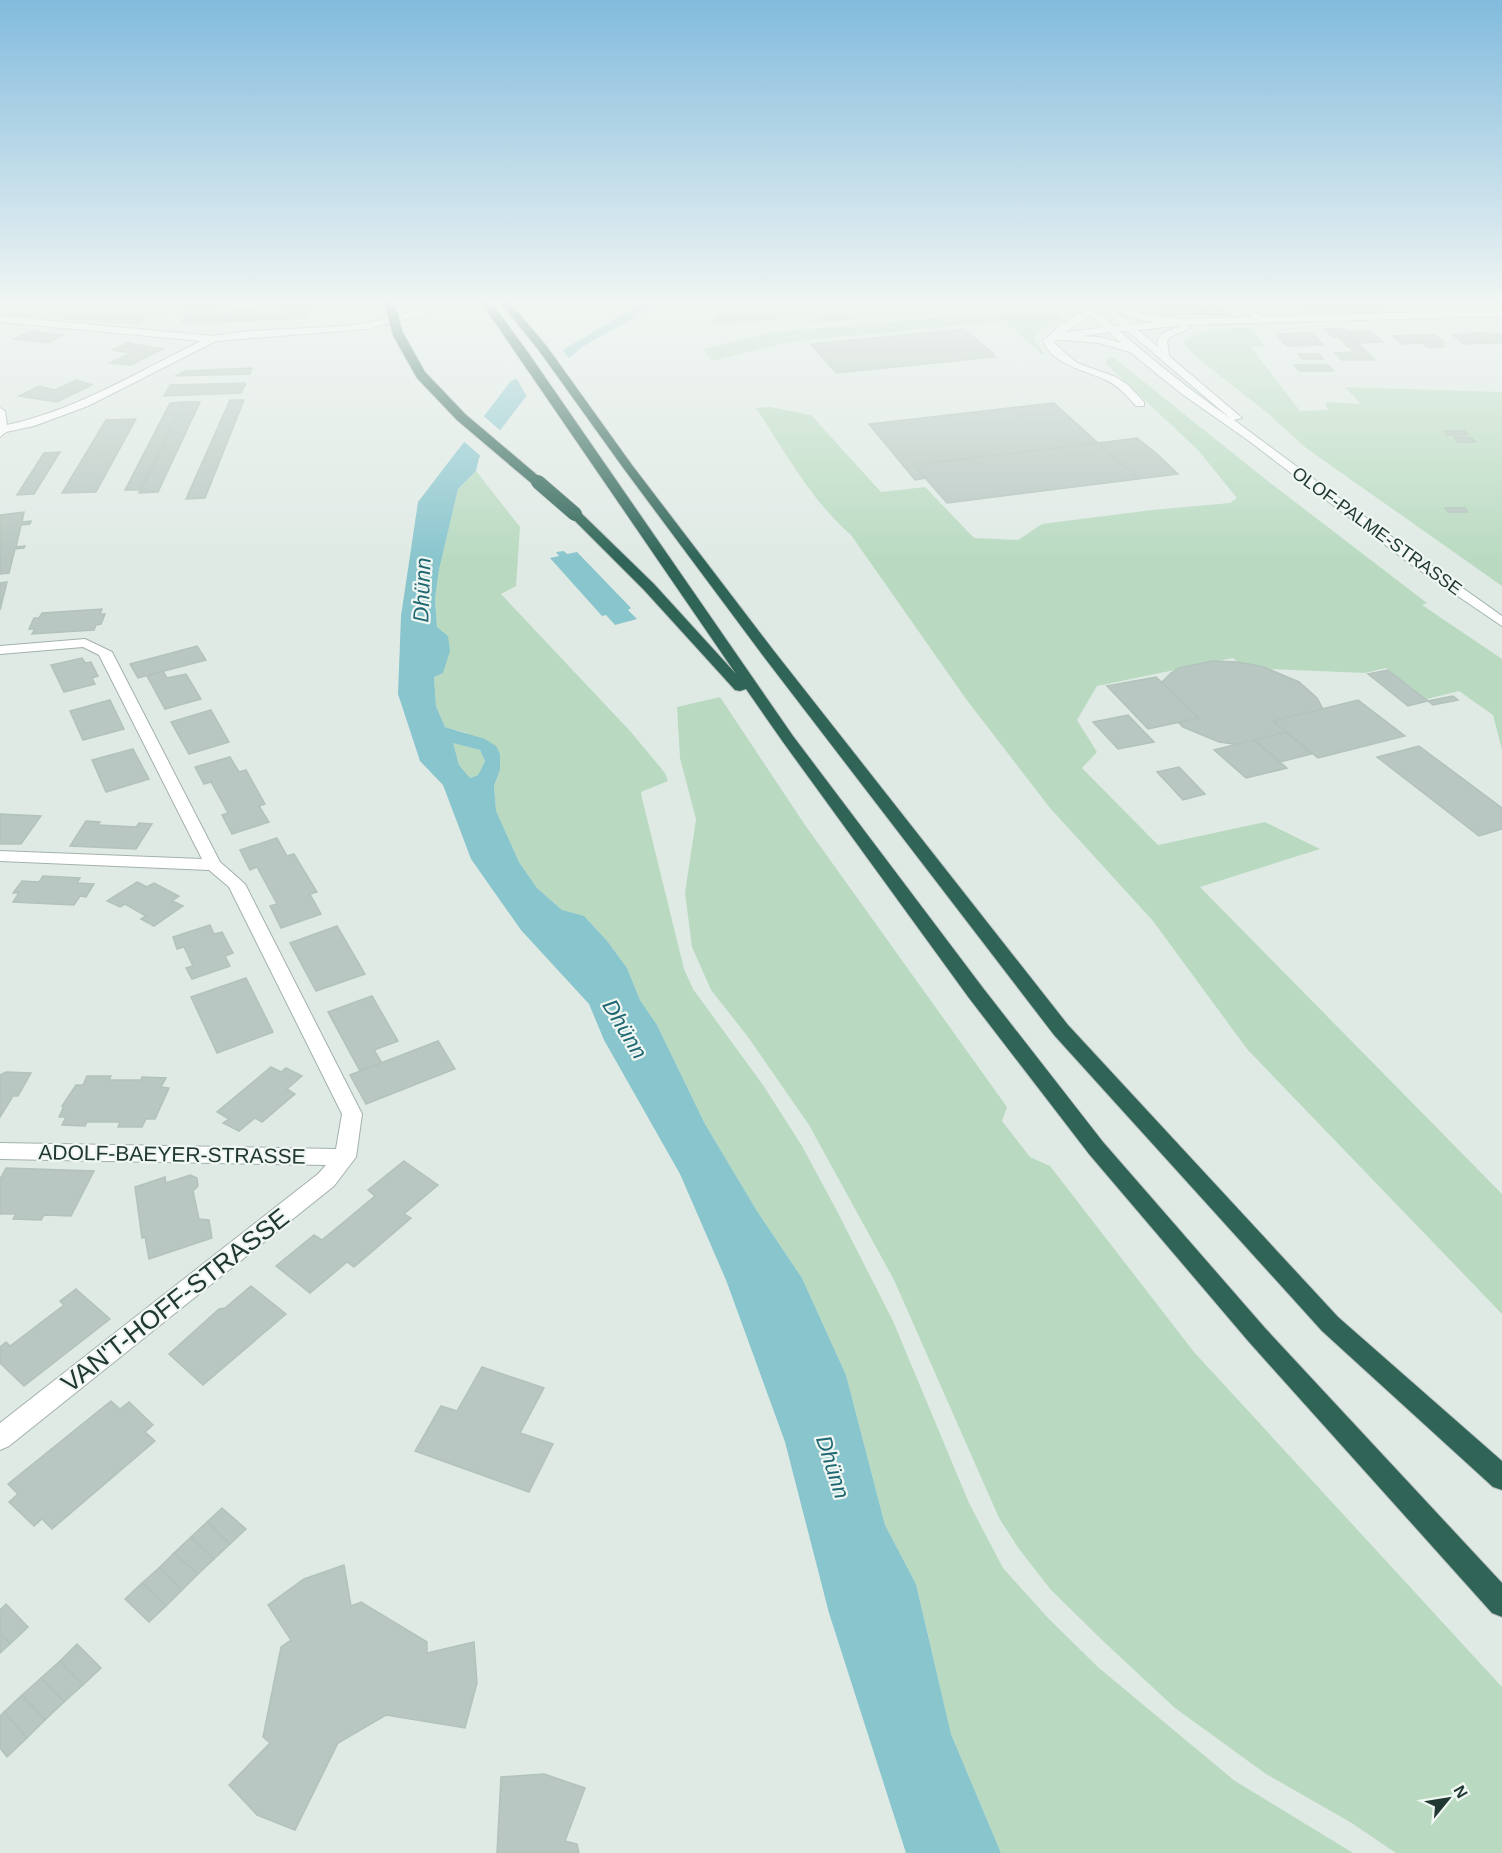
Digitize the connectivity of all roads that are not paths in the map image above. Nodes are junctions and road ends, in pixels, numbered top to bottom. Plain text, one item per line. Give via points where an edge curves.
1 (115, 388) edge
2 (434, 388) edge
3 (547, 388) edge
4 (572, 388) edge
5 (1125, 388) edge
6 (1184, 388) edge
7 (1203, 388) edge
8 (1140, 404) dead end
9 (0, 411) edge
10 (1, 432) edge
11 (1253, 439) junction
12 (1502, 622) edge
13 (0, 650) edge
14 (788, 739) junction
15 (0, 856) edge
16 (213, 865) junction
17 (0, 1151) edge
18 (345, 1157) junction
19 (0, 1438) edge
20 (1502, 1478) edge
21 (1502, 1603) edge

1 - 10 street via 71,411
2 - 14 highway, bridge via 460,417 575,514 649,587
3 - 14 highway
4 - 20 highway via 769,654 1061,1030 1330,1324
5 - 8 street
6 - 11 street, OLOF-PALME-STRASSE
7 - 11 street, OLOF-PALME-STRASSE via 1236,416
9 - 10 street
11 - 12 street, OLOF-PALME-STRASSE
13 - 16 street via 85,643 105,652
14 - 21 highway via 1096,1148 1257,1335
15 - 16 street
16 - 18 street via 236,884 352,1114
17 - 18 street, ADOLF-BAEYER-STRASSE
18 - 19 street, VAN'T-HOFF-STRASSE via 326,1180

